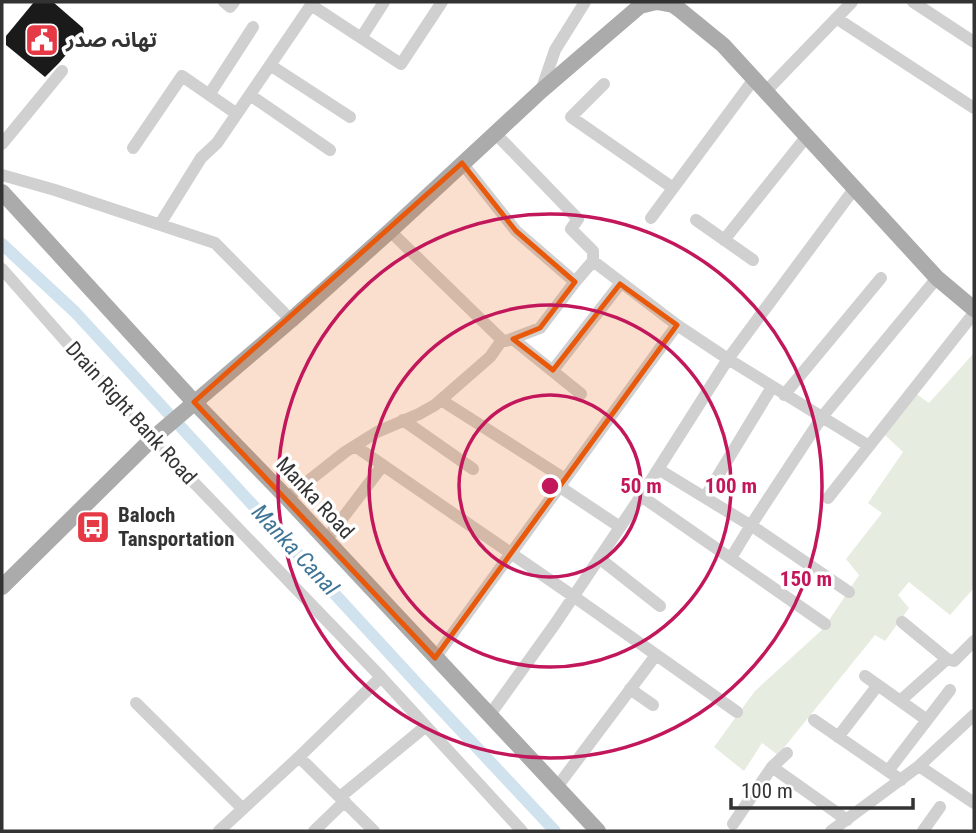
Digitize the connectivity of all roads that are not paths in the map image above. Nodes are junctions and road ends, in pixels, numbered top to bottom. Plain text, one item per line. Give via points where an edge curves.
1 (224, 2) edge
2 (233, 2) edge
3 (384, 2) edge
4 (442, 2) edge
5 (584, 2) edge
6 (661, 2) edge
7 (852, 2) edge
8 (914, 2) edge
9 (312, 3) edge
10 (836, 18) junction
11 (253, 27) dead end
12 (360, 38) junction
13 (974, 42) edge
14 (270, 65) junction
15 (62, 71) dead end
16 (754, 79) junction
17 (604, 84) dead end
18 (541, 91) junction
19 (766, 91) junction
20 (209, 95) junction
21 (250, 95) junction
22 (974, 108) edge
23 (237, 114) junction
24 (350, 117) dead end
25 (495, 133) junction
26 (807, 136) junction
27 (2, 144) edge
28 (133, 148) dead end
29 (330, 150) dead end
30 (461, 163) junction
31 (2, 175) edge
32 (673, 188) junction
33 (854, 189) junction
34 (2, 192) edge
35 (651, 218) dead end
36 (696, 220) dead end
37 (160, 224) junction
38 (390, 231) junction
39 (724, 240) junction
40 (753, 260) dead end
41 (593, 261) junction
42 (2, 269) edge
43 (881, 278) dead end
44 (937, 278) junction
45 (575, 282) junction
46 (620, 284) junction
47 (974, 311) edge
48 (290, 320) junction
49 (677, 325) junction
50 (508, 339) junction
51 (728, 359) junction
52 (553, 370) junction
53 (772, 387) junction
54 (581, 394) dead end
55 (785, 396) junction
56 (441, 400) junction
57 (194, 402) junction
58 (822, 417) junction
59 (403, 420) junction
60 (152, 439) junction
61 (355, 446) junction
62 (869, 446) junction
63 (383, 465) junction
64 (473, 469) dead end
65 (658, 469) junction
66 (563, 483) junction
67 (641, 496) junction
68 (705, 497) junction
69 (287, 498) junction
70 (828, 498) dead end
71 (751, 525) junction
72 (620, 527) junction
73 (326, 540) junction
74 (512, 554) junction
75 (599, 558) junction
76 (731, 558) junction
77 (2, 587) edge
78 (849, 592) dead end
79 (573, 596) junction
80 (660, 606) dead end
81 (902, 622) dead end
82 (825, 624) dead end
83 (974, 641) edge
84 (656, 655) junction
85 (435, 658) junction
86 (947, 659) junction
87 (865, 676) dead end
88 (381, 677) junction
89 (878, 685) junction
90 (630, 689) junction
91 (950, 690) dead end
92 (900, 701) junction
93 (136, 703) dead end
94 (653, 705) dead end
95 (737, 712) dead end
96 (974, 715) edge
97 (489, 716) junction
98 (814, 720) dead end
99 (927, 720) junction
100 (426, 726) junction
101 (838, 737) junction
102 (787, 753) dead end
103 (299, 757) junction
104 (919, 766) junction
105 (772, 768) junction
106 (888, 771) junction
107 (901, 780) junction
108 (556, 787) junction
109 (343, 799) junction
110 (974, 803) edge
111 (940, 807) dead end
112 (243, 809) junction
113 (847, 820) junction
114 (733, 824) dead end
115 (221, 831) edge
116 (314, 831) edge
117 (374, 831) edge
118 (522, 831) edge
119 (598, 831) edge
120 (831, 831) edge
121 (923, 831) edge

1 - 2 street via 230,7
3 - 12 street
4 - 12 street via 401,64
5 - 18 street via 555,50
6 - 16 main road via 705,29
6 - 18 main road via 639,6
7 - 10 street
8 - 13 street
9 - 12 street
9 - 14 street
10 - 19 street
10 - 22 street
11 - 20 street
14 - 21 street
14 - 24 street
15 - 27 street
16 - 19 main road
16 - 32 street
17 - 32 street via 571,117
18 - 25 main road
19 - 26 main road
20 - 23 street
20 - 28 street via 182,76
21 - 23 street
21 - 29 street
23 - 37 street via 217,144 201,158
25 - 30 main road
25 - 41 street via 578,219 571,229 593,251
26 - 33 main road
26 - 39 street
30 - 38 main road
30 - 45 street via 516,231
31 - 37 street
32 - 35 street
33 - 44 main road
33 - 51 street
34 - 57 main road, Manka Road
36 - 39 street
37 - 48 street via 215,243
38 - 48 main road
38 - 50 street
39 - 40 street
41 - 45 street
41 - 46 street
42 - 60 street, Drain Right Bank Road
43 - 55 street
44 - 47 main road
44 - 58 street
45 - 50 street via 540,328
46 - 49 street
46 - 52 street
47 - 62 street
48 - 57 main road
49 - 51 street
49 - 66 street
50 - 52 street
50 - 56 street
51 - 53 street
51 - 65 street
52 - 54 street
53 - 55 street
53 - 68 street
55 - 58 street
56 - 59 street
56 - 66 street
57 - 60 main road
57 - 69 main road, Manka Road
58 - 62 street
58 - 71 street
59 - 61 street
59 - 64 street
60 - 77 main road
60 - 88 street, Drain Right Bank Road
61 - 63 street
61 - 69 street
62 - 70 street
63 - 73 street
63 - 74 street
65 - 67 street
65 - 68 street
66 - 72 street
66 - 74 street
67 - 72 street
67 - 76 street
68 - 71 street
69 - 73 main road, Manka Road
71 - 76 street
71 - 78 street
72 - 75 street
73 - 85 main road, Manka Road
74 - 79 street
74 - 85 street
75 - 79 street
75 - 80 street
76 - 82 street
79 - 84 street
79 - 97 street
81 - 86 street
83 - 86 street via 954,661
84 - 90 street
84 - 95 street
85 - 97 main road, Manka Road
86 - 92 street
87 - 89 street
88 - 100 street, Drain Right Bank Road
88 - 103 street
89 - 92 street
89 - 101 street
90 - 94 street
90 - 108 street
91 - 99 street
92 - 99 street
93 - 112 street
96 - 104 street
97 - 108 main road, Manka Road
98 - 101 street
99 - 106 street
100 - 109 street
100 - 118 street, Drain Right Bank Road
101 - 106 street
102 - 105 street
103 - 109 street
103 - 112 street
104 - 107 street
104 - 110 street
105 - 113 street
105 - 114 street
106 - 107 street
107 - 113 street
108 - 119 main road, Manka Road
109 - 116 street
109 - 117 street
111 - 121 street
112 - 115 street
113 - 120 street

